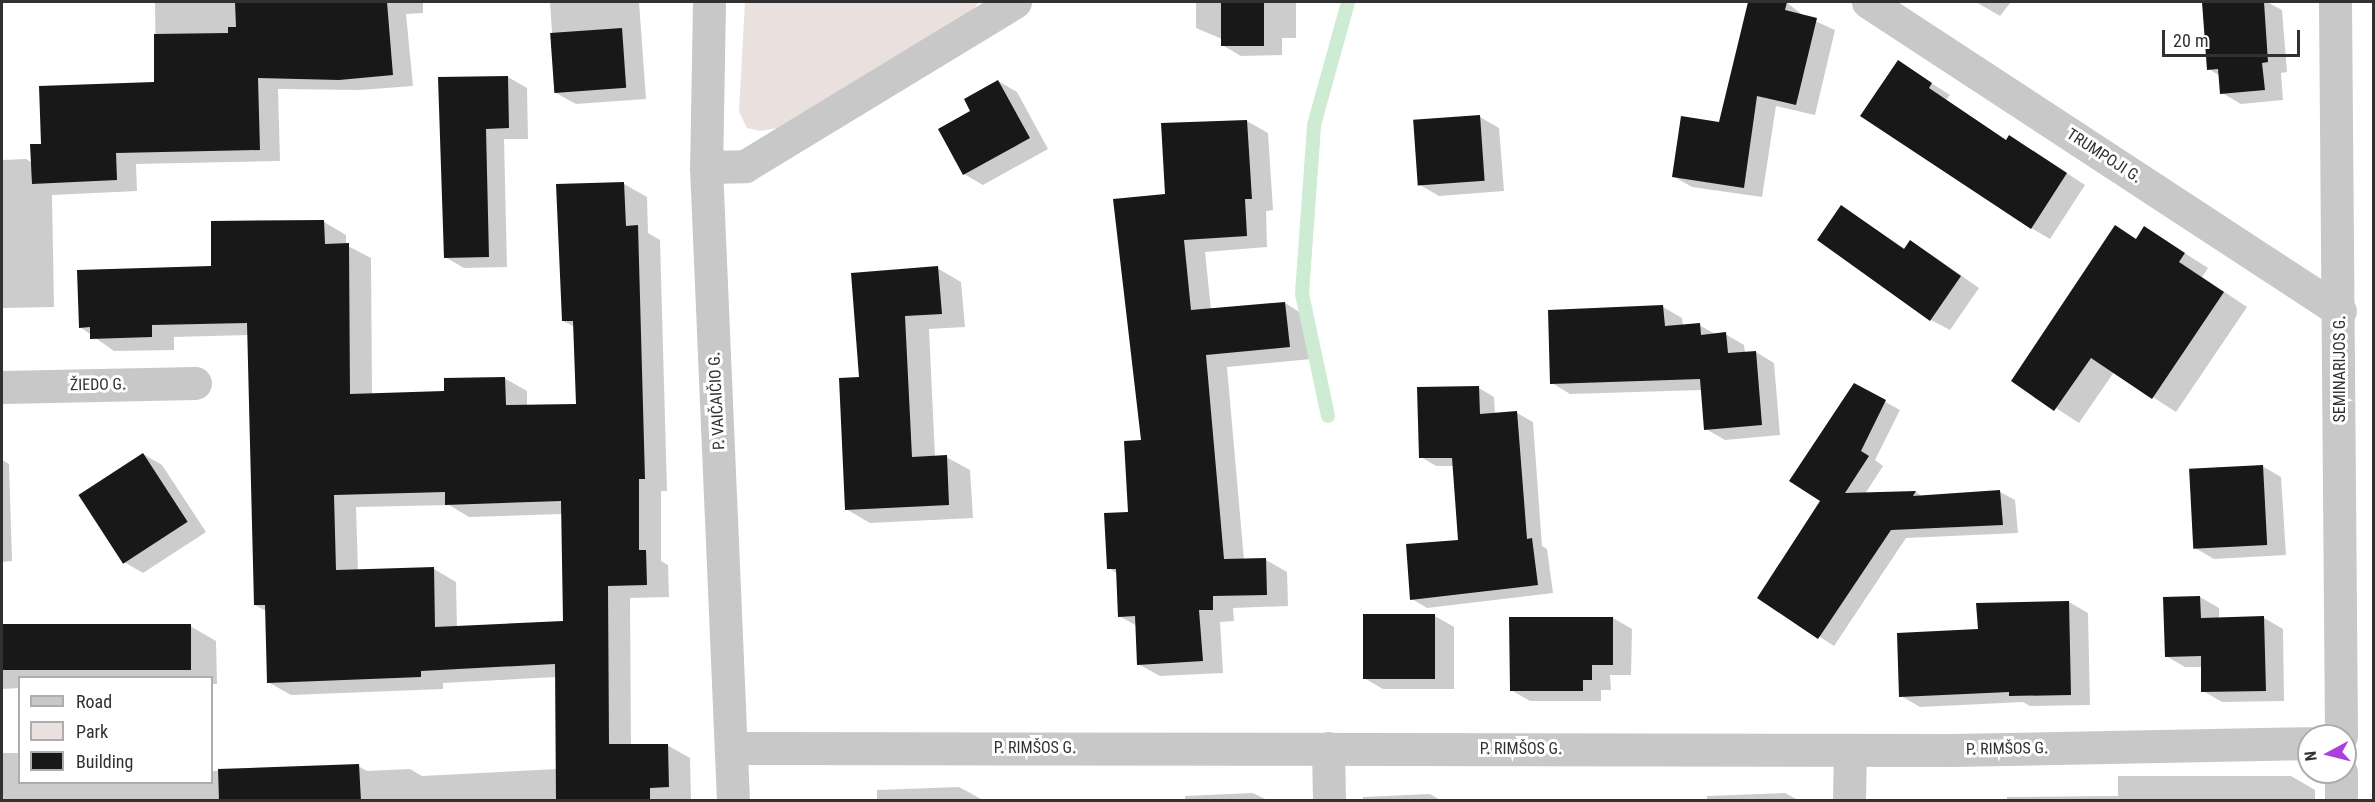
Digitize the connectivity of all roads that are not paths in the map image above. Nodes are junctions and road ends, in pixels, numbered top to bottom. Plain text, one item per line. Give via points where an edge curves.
1 (709, 2) edge
2 (1868, 2) edge
3 (2335, 2) edge
4 (1005, 4) edge
5 (706, 167) junction
6 (2340, 311) junction
7 (195, 383) dead end
8 (2, 387) edge
9 (2341, 724) edge
10 (2297, 743) edge
11 (733, 748) junction
12 (1328, 748) junction
13 (1850, 750) junction
14 (2341, 784) edge
15 (733, 801) edge
16 (1329, 801) edge
17 (1849, 801) edge
18 (2341, 801) edge

1 - 5 street, P. VAIČAIČIO G.
2 - 6 street, TRUMPOJI G.
3 - 6 street, SEMINARIJOS G.
4 - 5 street via 745,166
5 - 11 street, P. VAIČAIČIO G.
6 - 9 street, SEMINARIJOS G.
7 - 8 street, ŽIEDO G.
10 - 13 street, P. RIMŠOS G.
11 - 12 street, P. RIMŠOS G.
11 - 15 street, P. VAIČAIČIO G.
12 - 13 street, P. RIMŠOS G.
12 - 16 street
13 - 17 street
14 - 18 street

